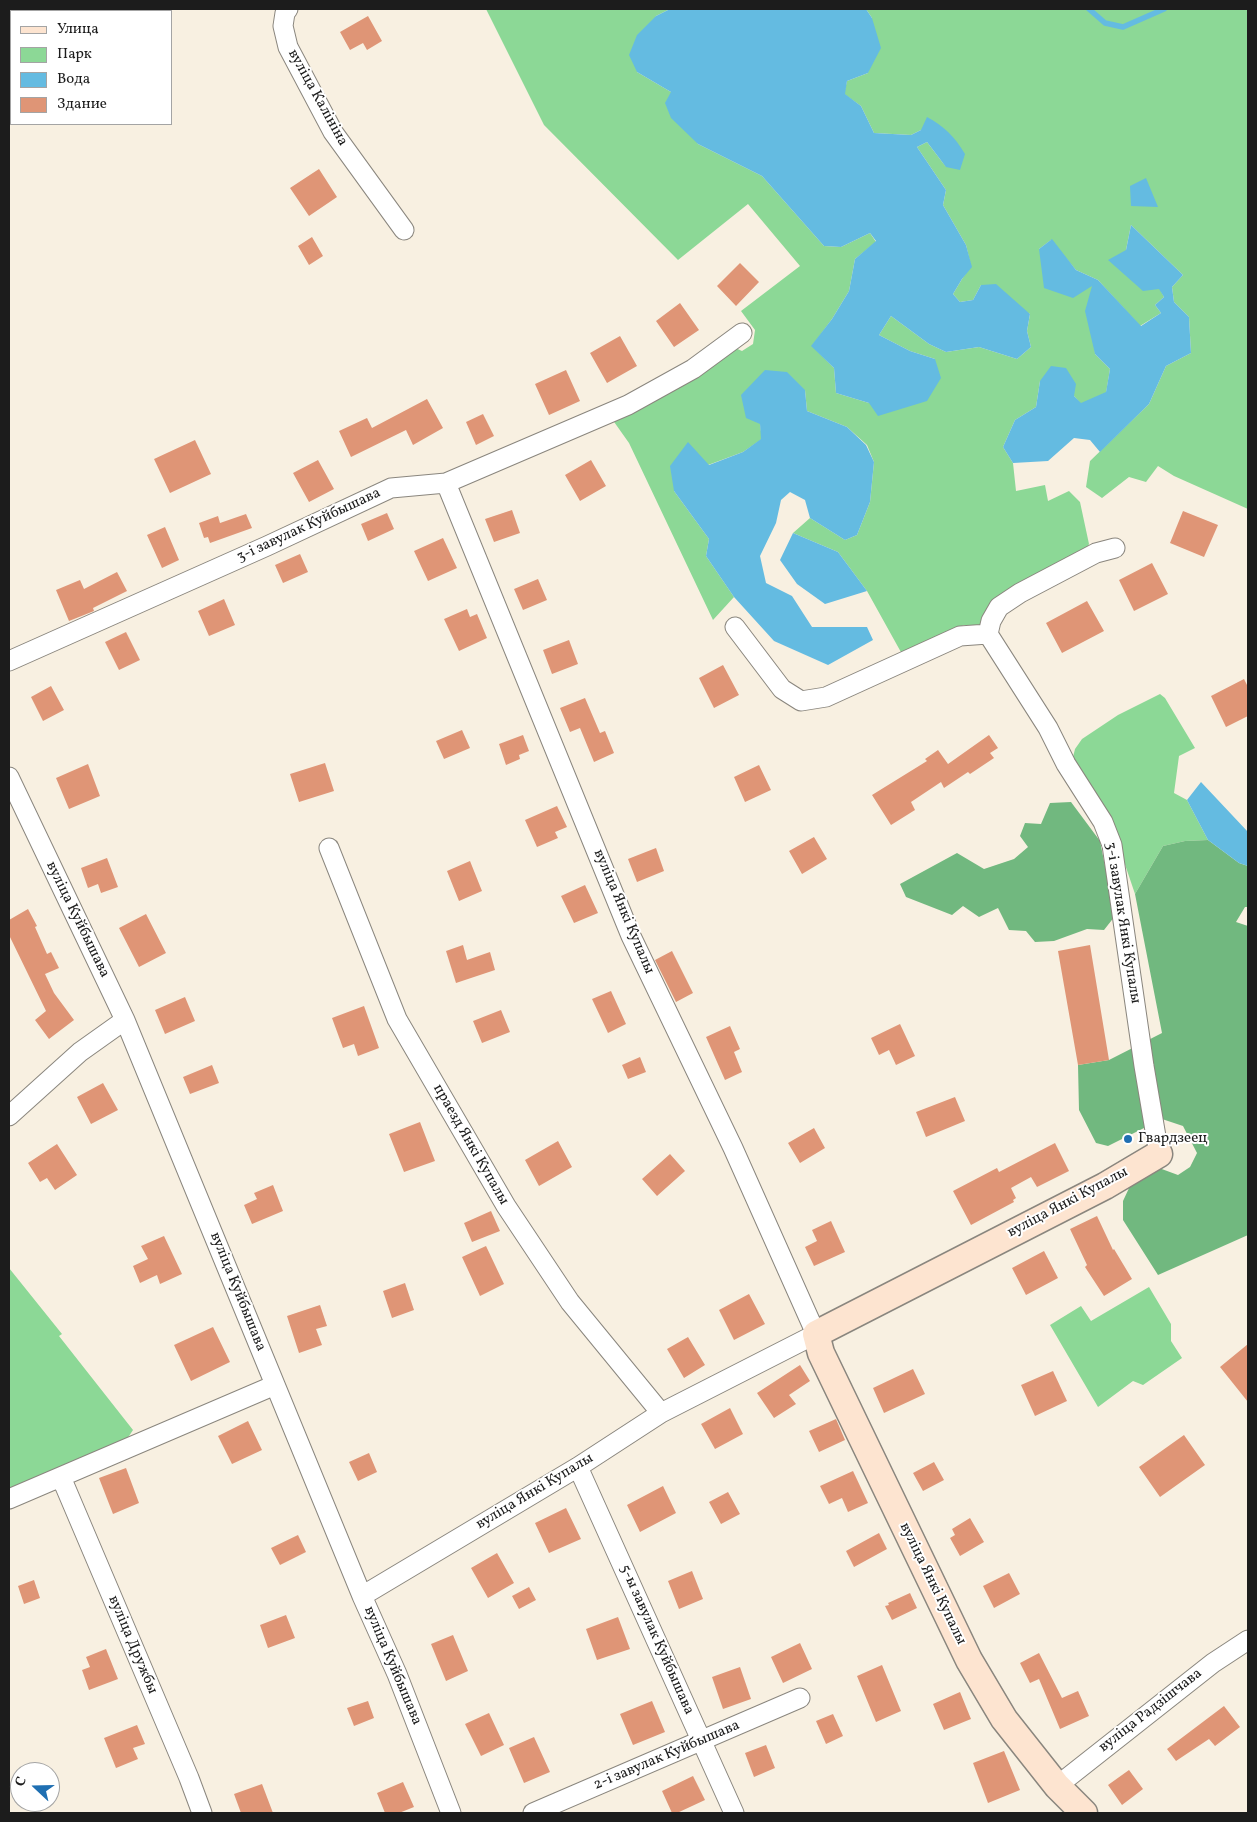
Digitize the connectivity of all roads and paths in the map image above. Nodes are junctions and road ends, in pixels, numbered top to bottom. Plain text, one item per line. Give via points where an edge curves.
1 (288, 9) edge
2 (404, 230) dead end
3 (742, 333) dead end
4 (446, 483) junction
5 (1115, 548) dead end
6 (735, 627) dead end
7 (988, 634) junction
8 (9, 661) edge
9 (9, 778) edge
10 (329, 848) dead end
11 (125, 1020) junction
12 (9, 1116) edge
13 (1159, 1154) joint
14 (816, 1334) junction
15 (275, 1385) junction
16 (661, 1413) junction
17 (578, 1467) junction
18 (61, 1477) junction
19 (9, 1499) edge
20 (362, 1596) junction
21 (1248, 1640) edge
22 (800, 1698) dead end
23 (702, 1741) junction
24 (1056, 1786) junction
25 (202, 1813) edge
26 (451, 1813) edge
27 (533, 1813) edge
28 (734, 1813) edge
29 (1084, 1813) edge

1 - 2 street, вуліца Калініна via 283,26 288,47 334,132
3 - 4 street, 3-і завулак Куйбышава via 693,369 628,405
4 - 8 street, 3-і завулак Куйбышава via 391,488
4 - 14 street, вуліца Янкі Купалы via 632,936 733,1148
5 - 7 street via 1096,553 999,607
6 - 7 street via 782,689 801,701 826,697 960,636
7 - 13 street, 3-і завулак Янкі Купалы via 1048,728 1066,764 1103,822 1112,845
9 - 11 street, вуліца Куйбышава
10 - 16 street, праезд Янкі Купалы via 397,1019 501,1197 570,1302
11 - 12 street via 80,1052
11 - 15 street, вуліца Куйбышава
13 - 14 street, вуліца Янкі Купалы via 1105,1186
14 - 16 street, вуліца Янкі Купалы
14 - 24 street, вуліца Янкі Купалы via 820,1353 969,1660 1004,1719
15 - 18 street
15 - 20 street, вуліца Куйбышава
16 - 17 street, вуліца Янкі Купалы
17 - 20 street, вуліца Янкі Купалы
17 - 23 street, 5-ы завулак Куйбышава
18 - 19 street
18 - 25 street, вуліца Дружбы
20 - 26 street, вуліца Куйбышава via 397,1674
21 - 24 street, вуліца Радзішчава via 1213,1663
22 - 23 street, 2-і завулак Куйбышава
23 - 27 street, 2-і завулак Куйбышава
23 - 28 street, 5-ы завулак Куйбышава
24 - 29 street, вуліца Янкі Купалы

